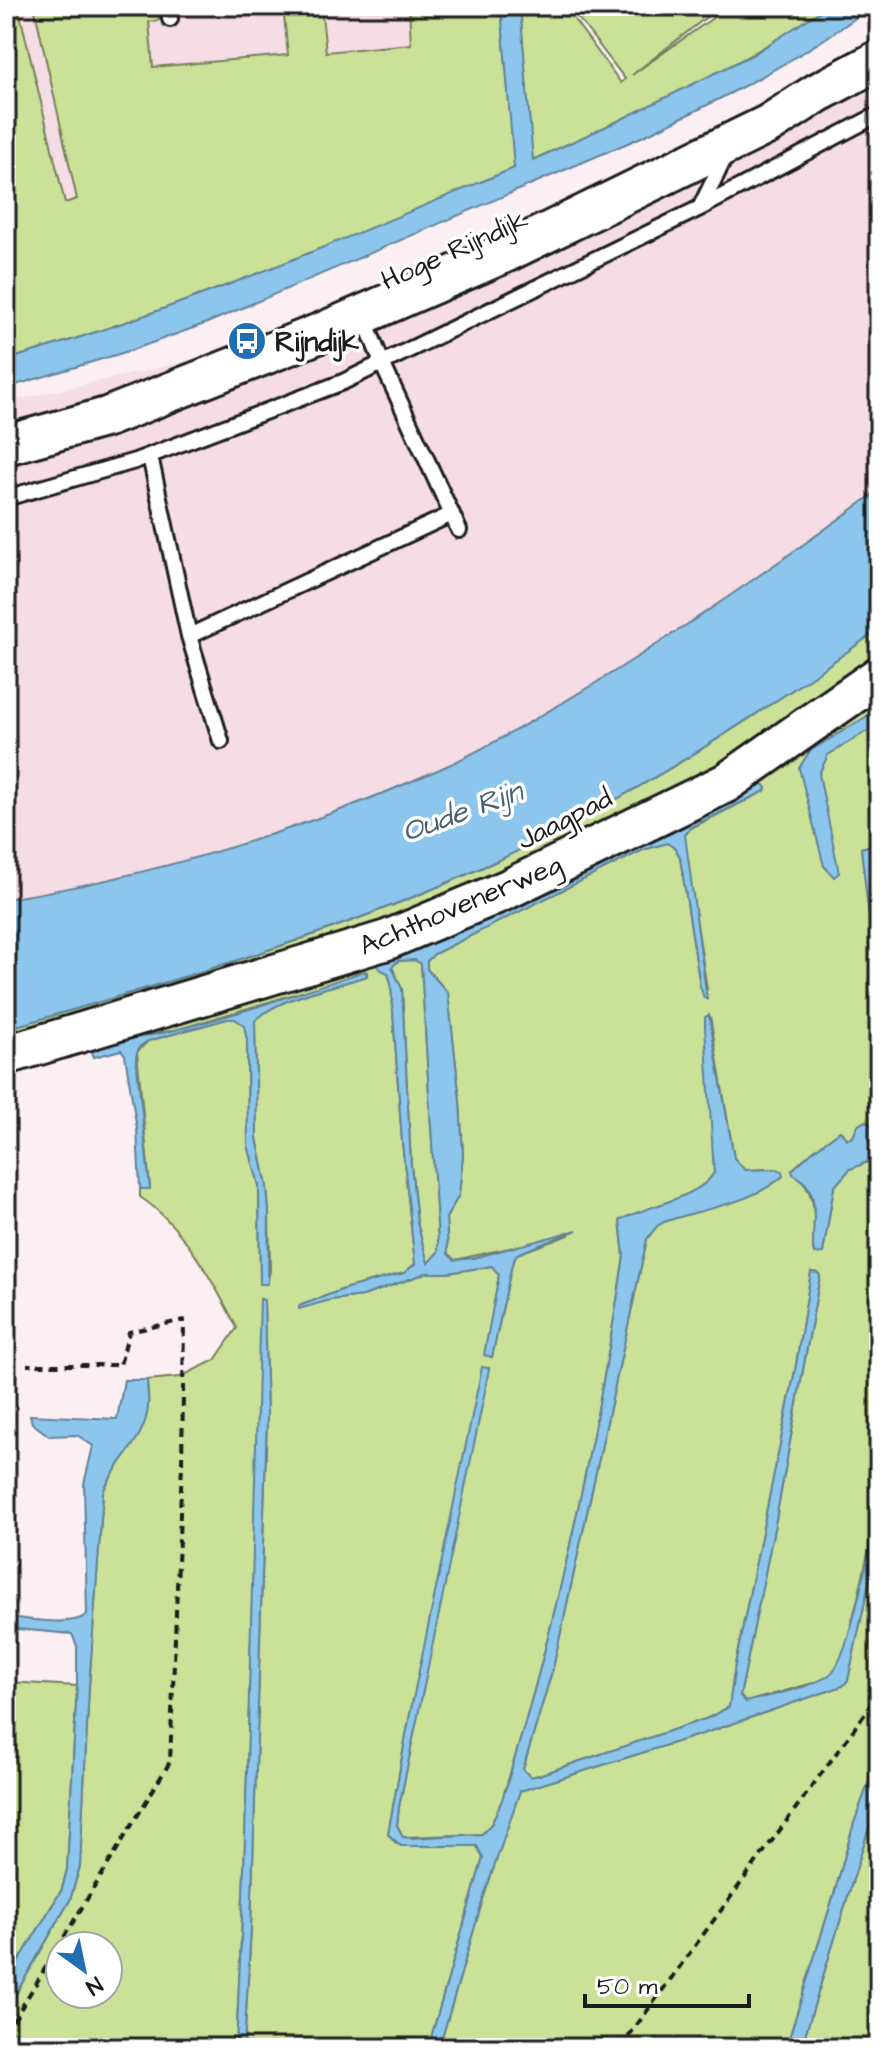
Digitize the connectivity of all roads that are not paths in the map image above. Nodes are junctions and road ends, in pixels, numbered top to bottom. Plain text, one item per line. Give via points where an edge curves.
1 (879, 60) edge
2 (879, 78) edge
3 (879, 114) edge
4 (769, 124) junction
5 (736, 140) junction
6 (700, 208) junction
7 (363, 314) junction
8 (382, 363) junction
9 (6, 445) edge
10 (150, 456) junction
11 (6, 498) edge
12 (452, 514) junction
13 (459, 530) dead end
14 (189, 636) junction
15 (879, 676) edge
16 (221, 741) dead end
17 (6, 1055) edge

1 - 4 street, Hoge Rijndijk
2 - 4 street, Hoge Rijndijk
3 - 6 lane
4 - 5 street, Hoge Rijndijk
5 - 6 lane
5 - 7 street, Hoge Rijndijk via 507,252
6 - 8 lane
7 - 8 lane, Hoge Rijndijk
7 - 9 street, Hoge Rijndijk via 107,417
8 - 10 lane
8 - 12 lane, Hoge Rijndijk
10 - 11 lane
10 - 14 lane
12 - 13 lane, Hoge Rijndijk
12 - 14 lane
14 - 16 lane
15 - 17 street, Achthovenerweg via 726,783 506,890 387,940

